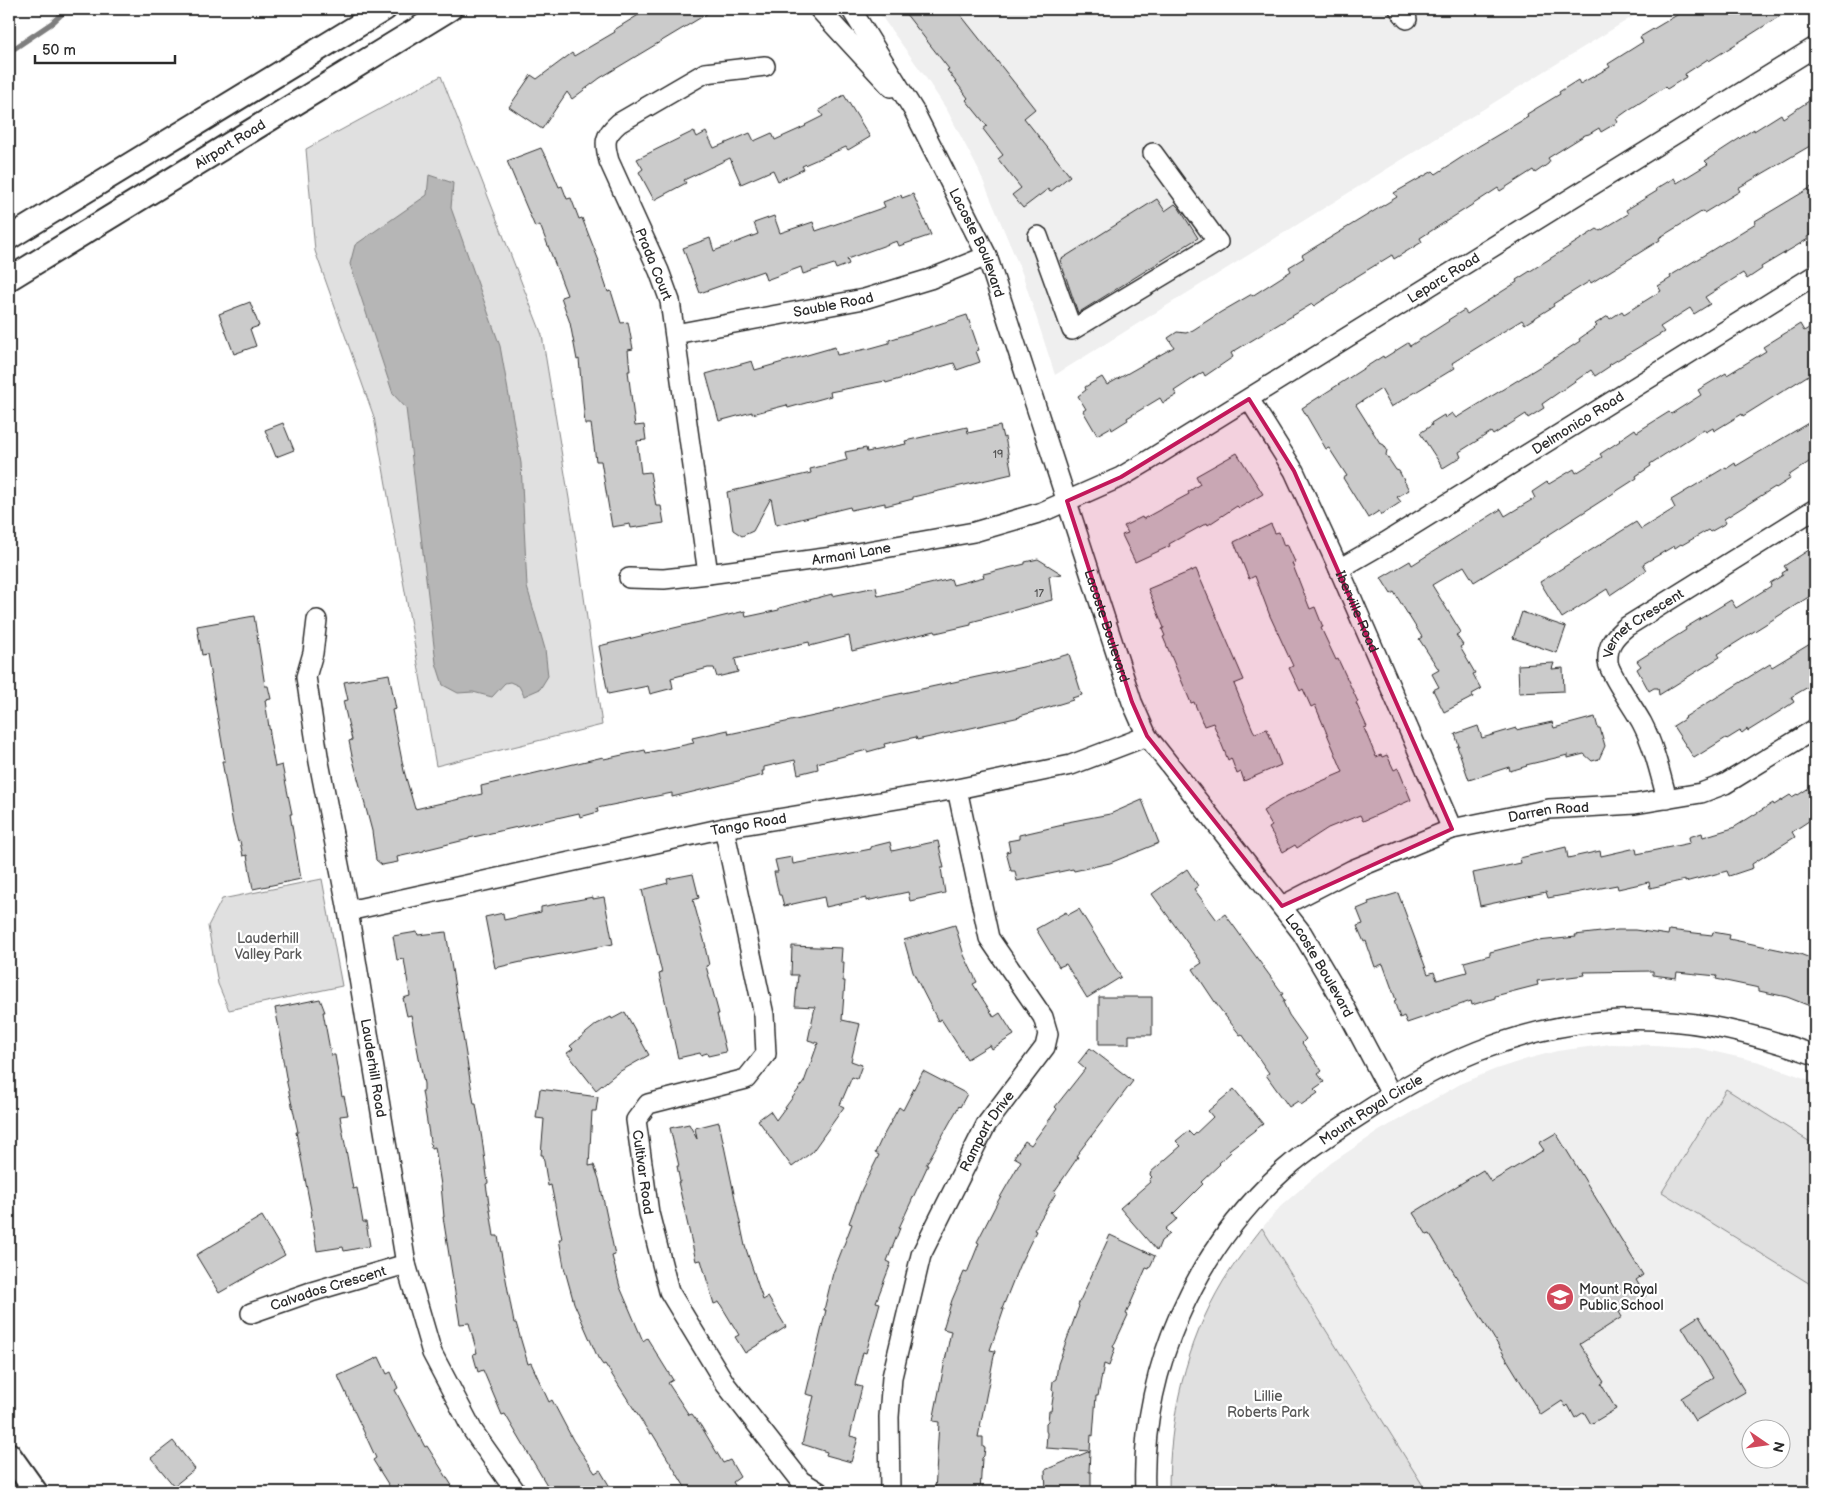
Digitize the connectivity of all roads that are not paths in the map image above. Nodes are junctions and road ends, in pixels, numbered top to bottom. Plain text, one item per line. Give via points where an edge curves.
1 (385, 9) edge
2 (450, 9) edge
3 (819, 9) edge
4 (851, 9) edge
5 (1815, 47) edge
6 (765, 66) dead end
7 (914, 111) junction
8 (1154, 153) dead end
9 (1038, 236) dead end
10 (9, 238) edge
11 (986, 256) junction
12 (1815, 275) edge
13 (9, 278) edge
14 (675, 334) junction
15 (1249, 399) junction
16 (1067, 501) junction
17 (1815, 509) edge
18 (1339, 569) junction
19 (708, 574) junction
20 (629, 578) dead end
21 (317, 620) dead end
22 (1815, 729) edge
23 (1147, 736) junction
24 (957, 789) junction
25 (1667, 799) junction
26 (724, 828) junction
27 (1452, 829) junction
28 (1282, 906) junction
29 (348, 911) junction
30 (1815, 1055) edge
31 (1391, 1094) junction
32 (406, 1264) junction
33 (251, 1313) dead end
34 (9, 1454) edge
35 (36, 1492) edge
36 (516, 1492) edge
37 (820, 1492) edge
38 (890, 1492) edge
39 (1145, 1492) edge

1 - 10 main road
2 - 13 main road, Airport Road
3 - 7 street, Lacoste Boulevard
4 - 7 street, Lacoste Boulevard
5 - 15 street, Leparc Road
6 - 14 street, Prada Court via 705,73 619,123 608,133 605,146 609,161 659,271 670,301
7 - 11 street, Lacoste Boulevard
8 - 9 street via 1218,242 1072,330
11 - 14 street, Sauble Road via 930,279 864,299
11 - 16 street, Lacoste Boulevard
12 - 18 street, Delmonico Road
14 - 19 street, Prada Court
15 - 16 street, Leparc Road via 1121,476
15 - 18 street, Iberville Road via 1294,471
16 - 19 street, Armani Lane via 1042,512 974,532 840,556
16 - 23 street, Lacoste Boulevard via 1132,702
17 - 25 street, Vernet Crescent via 1626,626 1612,638 1608,665 1642,724 1659,766
18 - 27 street, Iberville Road
19 - 20 street, Armani Lane via 664,579
21 - 29 street, Lauderhill Road via 306,676
22 - 25 street, Darren Road via 1725,784 1701,793
23 - 24 street, Tango Road via 1071,765
23 - 28 street, Lacoste Boulevard
24 - 26 street, Tango Road
24 - 38 street, Rampart Drive via 989,938 1043,1017 1048,1034 1045,1047 986,1125 921,1255 892,1377
25 - 27 street, Darren Road via 1549,809
26 - 29 street, Tango Road
26 - 37 street, Cultivar Road via 764,1015 766,1054 746,1079 648,1104 636,1120 649,1213 669,1291 726,1384 800,1481
27 - 28 street, Darren Road via 1352,870
28 - 31 street, Lacoste Boulevard via 1338,994
29 - 32 street, Lauderhill Road
30 - 31 street, Mount Royal Circle via 1752,1034 1704,1025 1604,1021 1543,1029 1488,1046 1439,1067
31 - 39 street, Mount Royal Circle via 1321,1140 1285,1169 1241,1215 1200,1272 1180,1312 1158,1376 1147,1438
32 - 33 street, Calvados Crescent
32 - 36 street, Lauderhill Road via 432,1353 474,1431
34 - 35 main road

